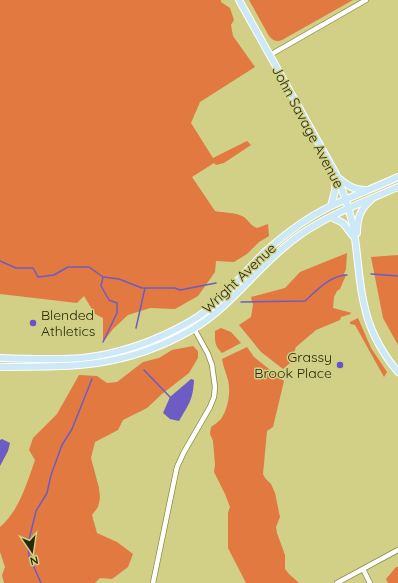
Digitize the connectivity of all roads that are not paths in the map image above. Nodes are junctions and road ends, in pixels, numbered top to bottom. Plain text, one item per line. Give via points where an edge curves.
1 (239, 0) edge
2 (366, 0) edge
3 (270, 55) junction
4 (336, 176) junction
5 (398, 177) edge
6 (398, 187) edge
7 (368, 190) junction
8 (373, 198) junction
9 (346, 200) junction
10 (331, 206) junction
11 (348, 208) junction
12 (331, 217) junction
13 (357, 248) junction
14 (190, 321) junction
15 (194, 328) junction
16 (0, 358) edge
17 (0, 367) edge
18 (398, 372) edge
19 (398, 550) edge
20 (363, 569) junction
21 (153, 583) edge
22 (338, 583) edge
23 (370, 583) edge

1 - 3 main road, John Savage Avenue
2 - 3 street
3 - 4 main road, John Savage Avenue
4 - 7 main road via 357,190
4 - 9 main road, John Savage Avenue
4 - 10 main road
5 - 7 main road, Wright Avenue
6 - 8 main road, Wright Avenue
7 - 9 main road, Wright Avenue
8 - 11 main road, Wright Avenue
8 - 13 main road via 359,216
9 - 10 main road, Wright Avenue
9 - 11 main road, John Savage Avenue
10 - 14 main road, Wright Avenue via 304,222 266,251 227,294
11 - 12 main road, Wright Avenue
11 - 13 main road, John Savage Avenue
12 - 13 main road via 346,226
12 - 15 main road, Wright Avenue via 316,223 291,240 230,301
13 - 18 main road, John Savage Avenue via 365,311 378,342
14 - 15 street
14 - 16 main road, Wright Avenue via 132,347 100,355 65,359
15 - 17 main road, Wright Avenue via 153,348 115,360 75,365
15 - 21 street via 212,365 215,377 214,397 177,467
19 - 20 street
20 - 22 street
20 - 23 street

